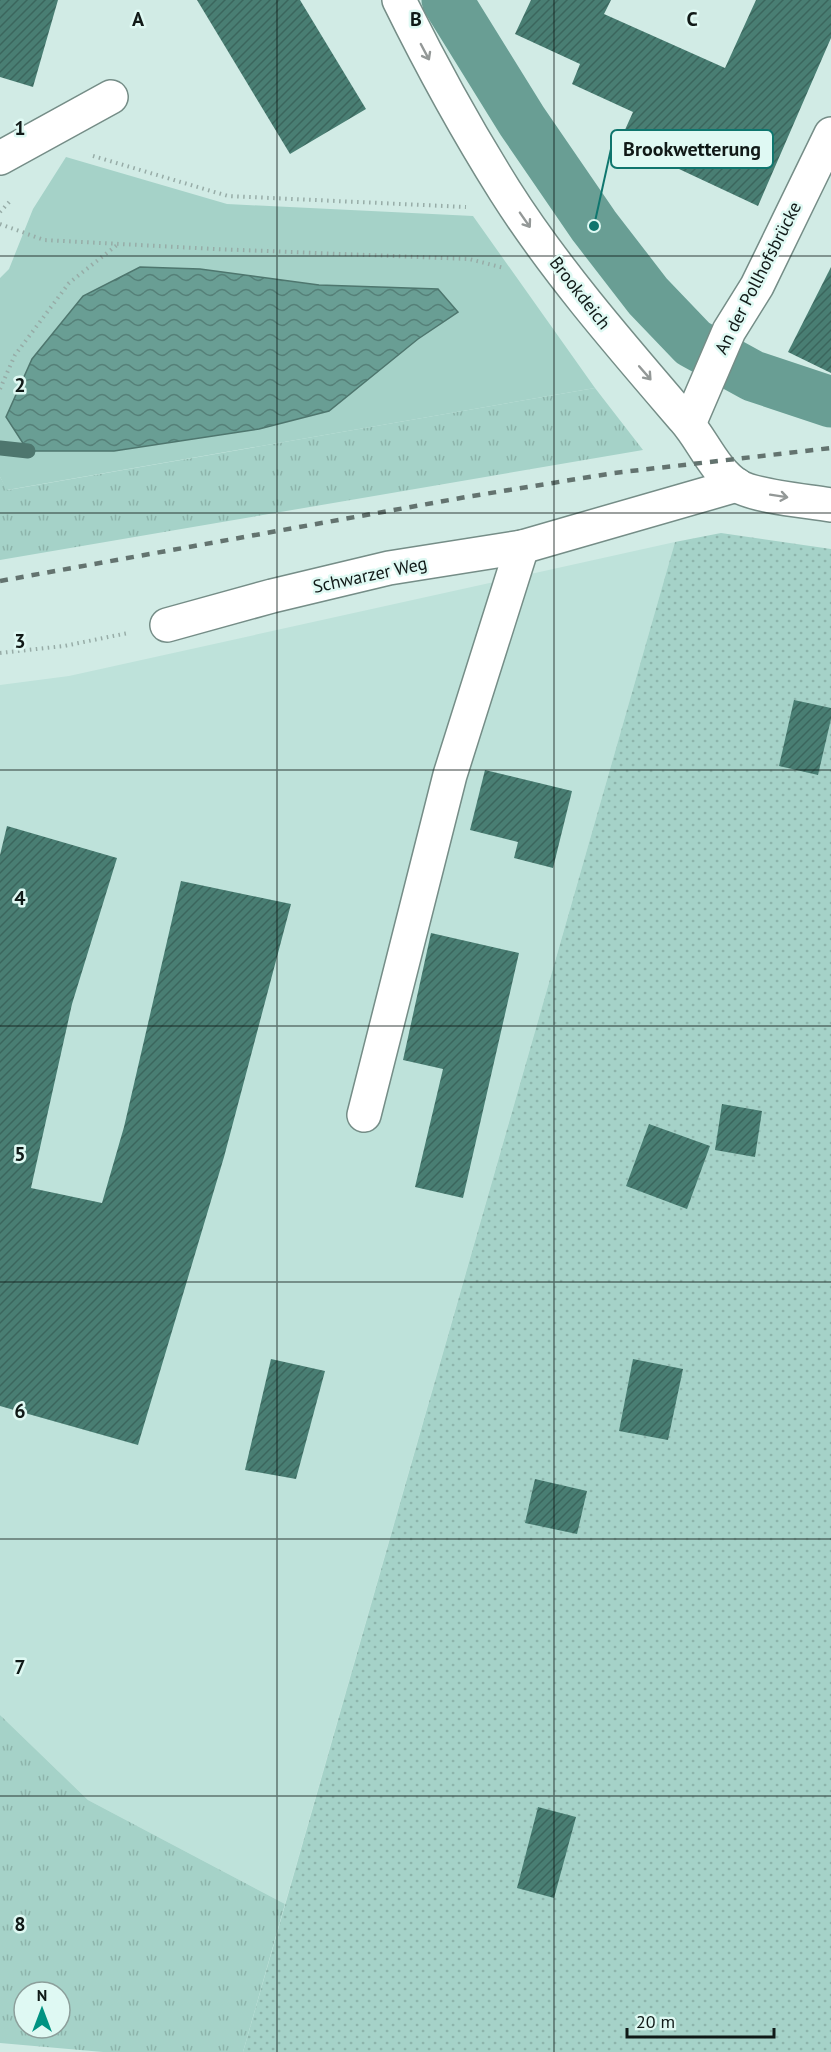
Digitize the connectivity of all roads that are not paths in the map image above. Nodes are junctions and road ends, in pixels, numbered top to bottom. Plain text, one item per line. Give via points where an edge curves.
1 (399, 0) edge
2 (111, 97) dead end
3 (831, 134) edge
4 (0, 158) edge
5 (689, 424) junction
6 (736, 485) junction
7 (831, 505) edge
8 (522, 547) junction
9 (167, 625) road end
10 (364, 1115) dead end

1 -> 5 street, Brookdeich via 424,52 505,191 630,357
2 - 4 street
3 - 5 street, An der Pollhofsbrücke via 757,286 729,331
5 - 6 street, Brookdeich via 712,461
6 -> 7 street, Brookdeich via 751,492
6 - 8 street, Schwarzer Weg
8 - 9 street, Schwarzer Weg via 389,568
8 - 10 street via 450,775

